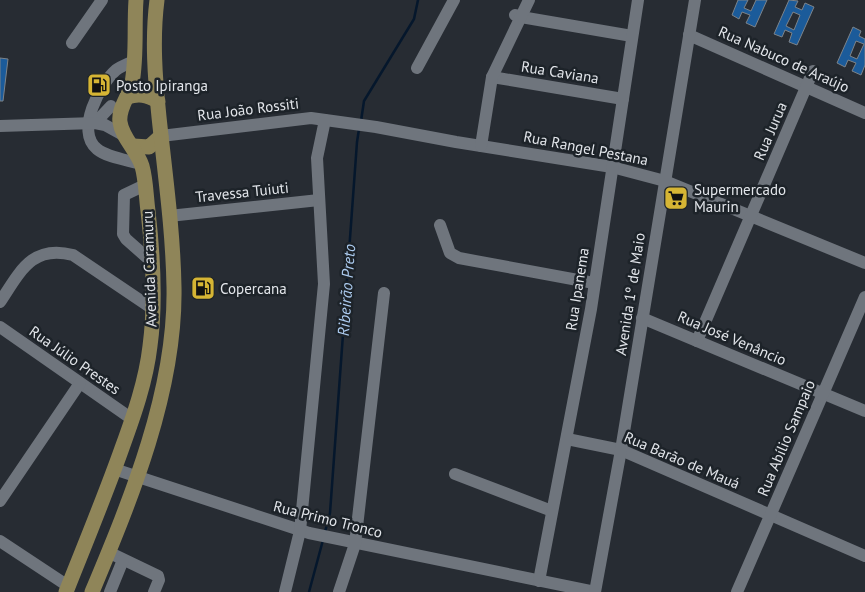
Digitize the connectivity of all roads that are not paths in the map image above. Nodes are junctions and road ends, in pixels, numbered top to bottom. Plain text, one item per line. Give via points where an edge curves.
1 (102, 0) edge
2 (454, 0) edge
3 (529, 0) edge
4 (638, 0) edge
5 (695, 0) edge
6 (133, 2) edge
7 (157, 7) edge
8 (518, 16) junction
9 (689, 35) junction
10 (632, 36) junction
11 (72, 43) dead end
12 (134, 61) junction
13 (417, 68) dead end
14 (813, 71) dead end
15 (492, 77) junction
16 (806, 86) junction
17 (127, 97) junction
18 (623, 99) junction
19 (158, 101) junction
20 (111, 106) dead end
21 (865, 113) edge
22 (325, 120) junction
23 (92, 123) junction
24 (0, 126) edge
25 (376, 127) joint
26 (161, 136) junction
27 (129, 141) junction
28 (481, 146) junction
29 (141, 164) junction
30 (612, 167) junction
31 (665, 181) junction
32 (145, 185) junction
33 (319, 200) junction
34 (752, 215) junction
35 (169, 216) junction
36 (440, 225) dead end
37 (152, 262) junction
38 (865, 262) edge
39 (594, 283) junction
40 (384, 292) dead end
41 (865, 297) edge
42 (0, 302) edge
43 (153, 309) junction
44 (642, 318) junction
45 (0, 327) edge
46 (697, 341) junction
47 (80, 383) junction
48 (823, 393) junction
49 (865, 411) edge
50 (132, 419) junction
51 (567, 439) junction
52 (621, 450) junction
53 (114, 470) junction
54 (455, 474) dead end
55 (137, 477) junction
56 (0, 500) edge
57 (552, 511) junction
58 (770, 516) junction
59 (304, 532) junction
60 (0, 540) edge
61 (354, 544) junction
62 (108, 552) junction
63 (865, 556) edge
64 (124, 560) junction
65 (539, 581) junction
66 (67, 589) edge
67 (92, 592) edge
68 (110, 592) edge
69 (154, 592) edge
70 (285, 592) edge
71 (339, 592) edge
72 (595, 592) edge
73 (737, 592) edge

1 - 11 street
2 - 13 street
3 - 8 street
4 - 10 street, Rua Ipanema
5 - 9 street, Avenida 1º de Maio
6 - 7 street
6 - 12 main road, Avenida Caramuru
7 - 19 main road, Avenida Caramuru via 155,63
8 - 10 street
8 - 15 street
9 - 16 street, Rua Nabuco de Araújo
9 - 31 street, Avenida 1º de Maio
10 - 18 street, Rua Ipanema
12 - 17 main road, Avenida Caramuru via 132,85
12 - 23 street via 118,69 105,82
14 - 16 street, Rua Jurua
15 - 18 street, Rua Caviana
15 - 28 street
16 - 21 street, Rua Nabuco de Araújo
16 - 34 street, Rua Jurua
17 - 19 main road via 144,94
17 - 27 main road, Avenida Caramuru via 120,122
18 - 30 street, Rua Ipanema
19 - 26 main road, Avenida Caramuru
20 - 23 street
22 - 25 street, Rua João Rossiti
22 - 26 street, Rua João Rossiti via 311,118
22 - 33 street via 317,158
23 - 24 street
23 - 27 street via 105,125
23 - 29 street via 90,139 96,148
25 - 28 street, Rua Rangel Pestana
26 - 27 main road via 149,147
26 - 35 main road, Avenida Caramuru
27 - 29 main road, Avenida Caramuru
28 - 30 street, Rua Rangel Pestana
29 - 32 main road, Avenida Caramuru
30 - 31 street, Rua Rangel Pestana
30 - 39 street, Rua Ipanema
31 - 34 street, Rua Rangel Pestana
31 - 44 street, Avenida 1º de Maio
32 - 37 main road, Avenida Caramuru
32 - 37 street via 124,195 123,234
33 - 35 street, Travessa Tuiuti
33 - 59 street via 324,284
34 - 38 street, Rua Rangel Pestana
34 - 46 street, Rua Jurua
35 - 55 main road, Avenida Caramuru via 174,287 172,342 162,393
36 - 39 street via 450,253 459,258
37 - 43 main road, Avenida Caramuru
39 - 51 street, Rua Ipanema
40 - 61 street
41 - 48 street, Rua Abílio Sampaio
42 - 43 street via 27,265 47,252 61,252 73,255
43 - 50 main road, Avenida Caramuru via 143,386
44 - 46 street, Rua José Venâncio
44 - 52 street, Avenida 1º de Maio
45 - 47 street, Rua Júlio Prestes
46 - 48 street, Rua José Venâncio
47 - 50 street, Rua Júlio Prestes
47 - 56 street
48 - 49 street, Rua José Venâncio
48 - 58 street, Rua Abílio Sampaio
50 - 53 main road, Avenida Caramuru
51 - 52 street, Rua Barão de Mauá
51 - 57 street, Rua Ipanema
52 - 58 street, Rua Barão de Mauá
52 - 72 street, Avenida 1º de Maio
53 - 55 street, Rua Primo Tronco
53 - 66 main road, Avenida Caramuru
54 - 57 street
55 - 59 street, Rua Primo Tronco
55 - 62 main road, Avenida Caramuru
57 - 65 street, Rua Ipanema
58 - 63 street, Rua Barão de Mauá
58 - 73 street, Rua Abílio Sampaio
59 - 61 street, Rua Primo Tronco
59 - 70 street
60 - 66 street
61 - 65 street, Rua Primo Tronco
61 - 71 street
62 - 64 street
62 - 67 main road, Avenida Caramuru
64 - 68 street
64 - 69 street via 158,576
65 - 72 street, Rua Primo Tronco

